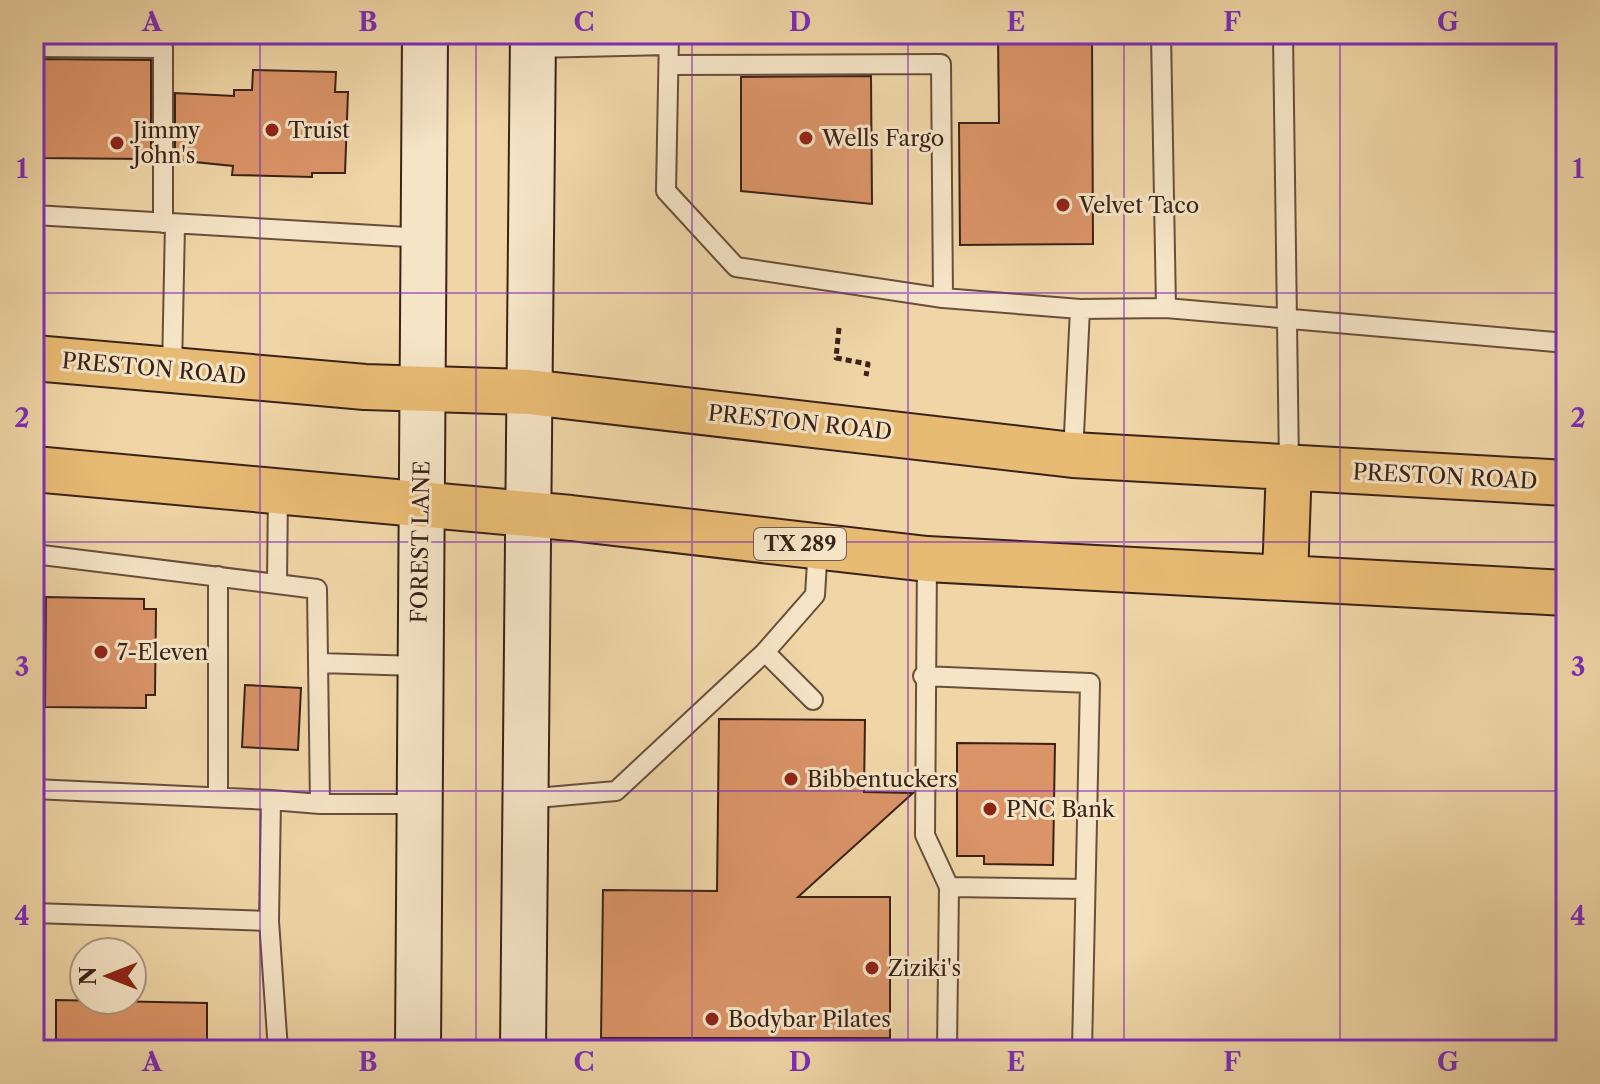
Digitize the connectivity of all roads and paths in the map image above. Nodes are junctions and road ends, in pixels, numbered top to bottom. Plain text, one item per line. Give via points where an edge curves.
1 (425, 34) edge
2 (1161, 34) edge
3 (1283, 34) edge
4 (669, 40) edge
5 (533, 41) edge
6 (34, 47) edge
7 (669, 65) junction
8 (34, 215) edge
9 (169, 223) junction
10 (425, 238) junction
11 (943, 298) junction
12 (1166, 308) junction
13 (1080, 309) junction
14 (1288, 319) junction
15 (839, 328) dead end
16 (1566, 343) edge
17 (34, 358) edge
18 (172, 369) junction
19 (866, 376) dead end
20 (425, 390) junction
21 (529, 392) junction
22 (1073, 455) junction
23 (1289, 466) junction
24 (34, 469) edge
25 (1566, 483) edge
26 (278, 490) junction
27 (420, 504) junction
28 (527, 514) junction
29 (818, 546) junction
30 (34, 554) edge
31 (927, 559) junction
32 (218, 576) junction
33 (1285, 577) junction
34 (277, 584) junction
35 (1566, 593) edge
36 (765, 652) junction
37 (319, 663) junction
38 (418, 666) junction
39 (923, 676) junction
40 (813, 700) dead end
41 (34, 789) edge
42 (218, 797) junction
43 (525, 799) junction
44 (271, 800) junction
45 (320, 804) junction
46 (419, 804) junction
47 (949, 887) junction
48 (1085, 889) junction
49 (34, 913) edge
50 (269, 921) junction
51 (278, 1050) edge
52 (418, 1050) edge
53 (523, 1050) edge
54 (947, 1050) edge
55 (1082, 1050) edge

1 - 10 main road, FOREST LANE
2 - 12 lane
3 - 14 lane
4 - 5 lane
4 - 7 lane
5 - 21 main road
6 - 9 lane via 163,48
7 - 11 lane via 666,191 736,267
7 - 11 lane via 941,64
8 - 9 lane
9 - 10 lane
9 - 18 lane
10 - 20 main road, FOREST LANE
11 - 13 lane
12 - 13 lane
12 - 14 lane
13 - 22 lane
14 - 16 lane
14 - 23 lane
15 - 19 path via 836,358 868,364
17 - 18 main road, PRESTON ROAD
18 - 20 main road, PRESTON ROAD
20 - 21 main road, PRESTON ROAD
20 - 27 main road, FOREST LANE
21 - 22 main road, PRESTON ROAD
21 - 28 main road
22 - 23 main road, PRESTON ROAD
23 - 25 main road, PRESTON ROAD
23 - 33 main road
24 - 26 main road, TX 289
26 - 27 main road, TX 289
26 - 34 lane
27 - 28 main road, TX 289
27 - 38 main road, FOREST LANE
28 - 29 main road, TX 289
28 - 43 main road
29 - 31 main road, TX 289
29 - 36 lane via 815,595
30 - 32 lane
31 - 33 main road, TX 289
31 - 39 lane
32 - 34 lane
32 - 42 lane
33 - 35 main road, TX 289
34 - 37 lane via 317,589
36 - 40 lane
36 - 43 lane via 616,791
37 - 38 lane
37 - 45 lane
38 - 46 main road, FOREST LANE
39 - 47 lane via 925,835
39 - 48 lane via 1090,683
41 - 42 lane
42 - 44 lane
43 - 53 main road
44 - 45 lane
44 - 50 lane
45 - 46 lane
46 - 52 main road, FOREST LANE
47 - 48 lane
47 - 54 lane
48 - 55 lane
49 - 50 lane
50 - 51 lane

